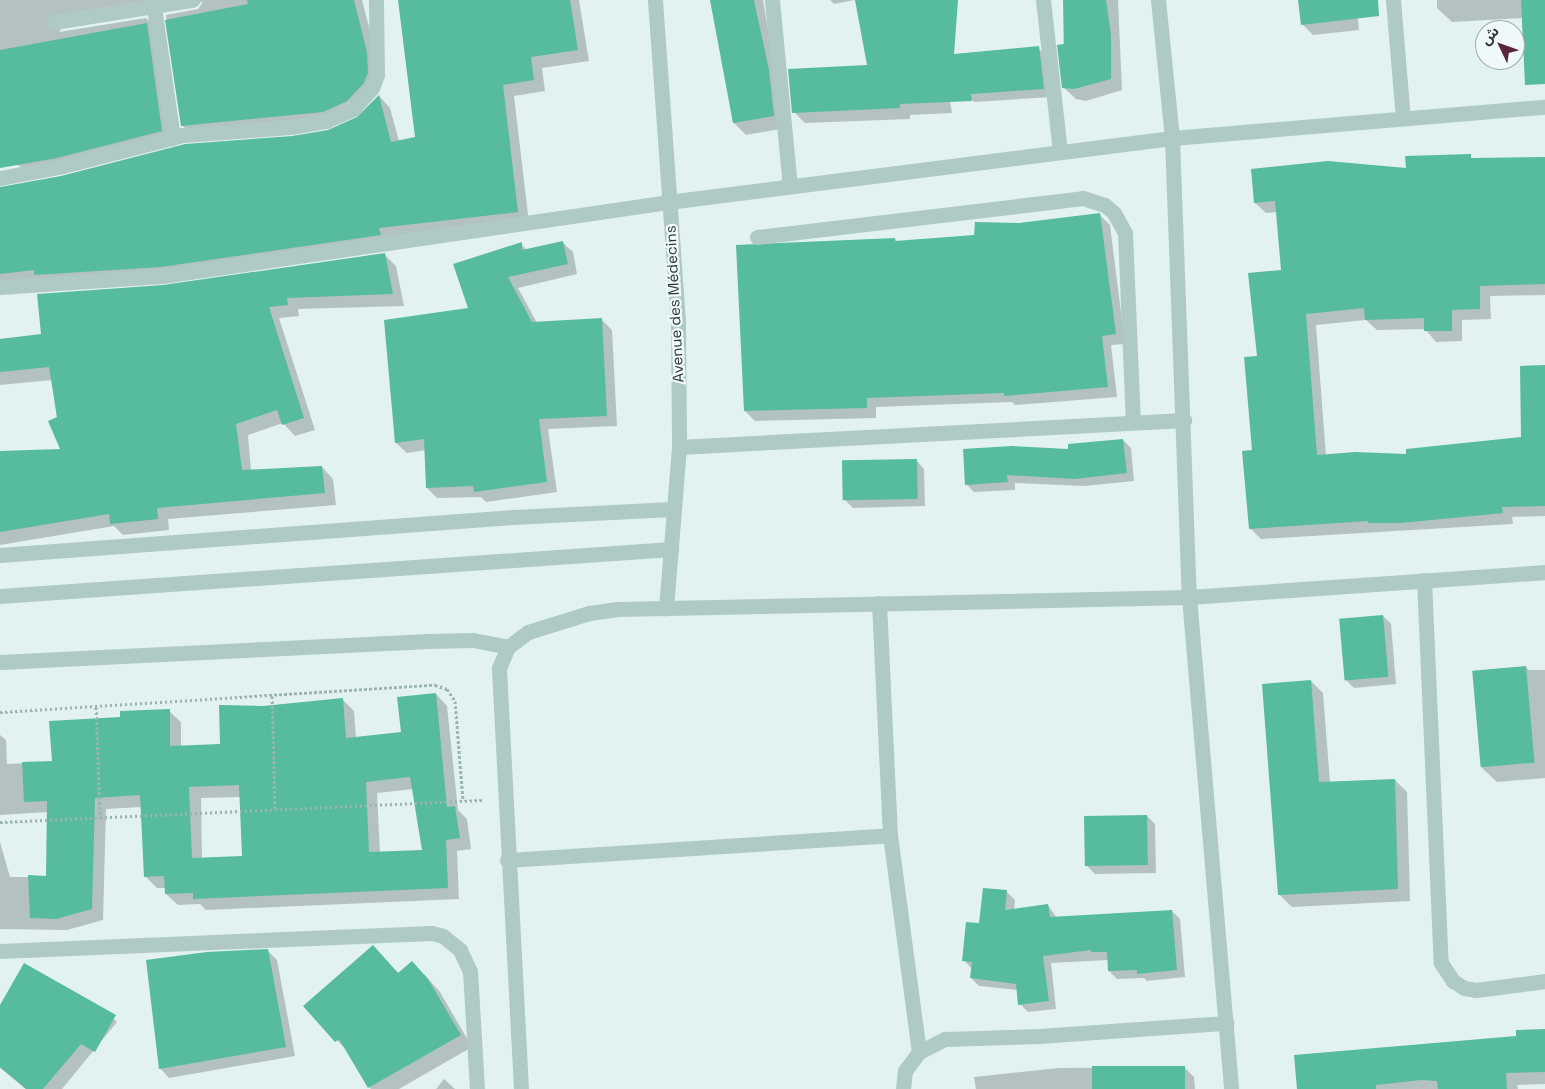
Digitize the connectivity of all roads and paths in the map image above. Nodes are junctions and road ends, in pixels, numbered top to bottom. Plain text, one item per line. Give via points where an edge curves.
1 (192, 0) edge
2 (376, 0) edge
3 (656, 0) edge
4 (772, 0) edge
5 (1043, 0) edge
6 (1158, 0) edge
7 (1393, 0) edge
8 (154, 7) junction
9 (54, 22) dead end
10 (1545, 107) edge
11 (1403, 119) junction
12 (173, 138) junction
13 (1172, 138) junction
14 (1060, 152) junction
15 (0, 178) edge
16 (790, 186) junction
17 (668, 202) junction
18 (757, 237) dead end
19 (0, 287) edge
20 (1184, 420) junction
21 (1133, 422) junction
22 (679, 447) junction
23 (672, 509) junction
24 (671, 549) junction
25 (0, 555) edge
26 (1545, 572) edge
27 (1424, 580) junction
28 (0, 596) edge
29 (1188, 597) junction
30 (879, 603) junction
31 (666, 608) junction
32 (508, 646) junction
33 (0, 662) edge
34 (272, 696) junction
35 (96, 707) junction
36 (0, 712) edge
37 (275, 810) junction
38 (100, 818) junction
39 (0, 822) edge
40 (890, 835) junction
41 (507, 860) junction
42 (0, 951) edge
43 (1545, 981) edge
44 (1226, 1023) junction
45 (919, 1052) junction
46 (476, 1089) edge
47 (521, 1089) edge
48 (903, 1089) edge
49 (1230, 1089) edge

1 - 8 street
2 - 12 street via 377,75 372,88 353,109 326,121 291,127 213,131
3 - 17 street, Avenue des Médecins
4 - 16 street
5 - 14 street
6 - 13 street
7 - 11 street
8 - 9 street
8 - 12 street
10 - 11 street
11 - 13 street
12 - 15 street via 59,167
13 - 14 street
13 - 20 street
14 - 16 street
16 - 17 street
17 - 19 street via 162,276
17 - 22 street, Avenue des Médecins via 678,323
18 - 21 street via 1083,198 1104,205 1114,213 1125,233
20 - 21 street
20 - 29 street
21 - 22 street
22 - 23 street, Avenue des Médecins
23 - 24 street, Avenue des Médecins
23 - 25 street via 513,517
24 - 28 street
24 - 31 street, Avenue des Médecins
26 - 27 street
27 - 29 street
27 - 43 street via 1441,963 1453,981 1464,988 1476,990
29 - 30 street
29 - 44 street
30 - 31 street
30 - 40 street
31 - 32 street via 589,612 528,632
32 - 33 street via 473,640 428,640
32 - 41 street via 499,668
34 - 35 path
34 - 37 path
34 - 37 path via 413,684 447,689 457,708 463,801
35 - 36 path
35 - 38 path
37 - 38 path
38 - 39 path
40 - 41 street
40 - 45 street
41 - 47 street
42 - 46 street via 432,933 443,936 460,950 470,971
44 - 45 street via 945,1039
44 - 49 street
45 - 48 street via 905,1071

